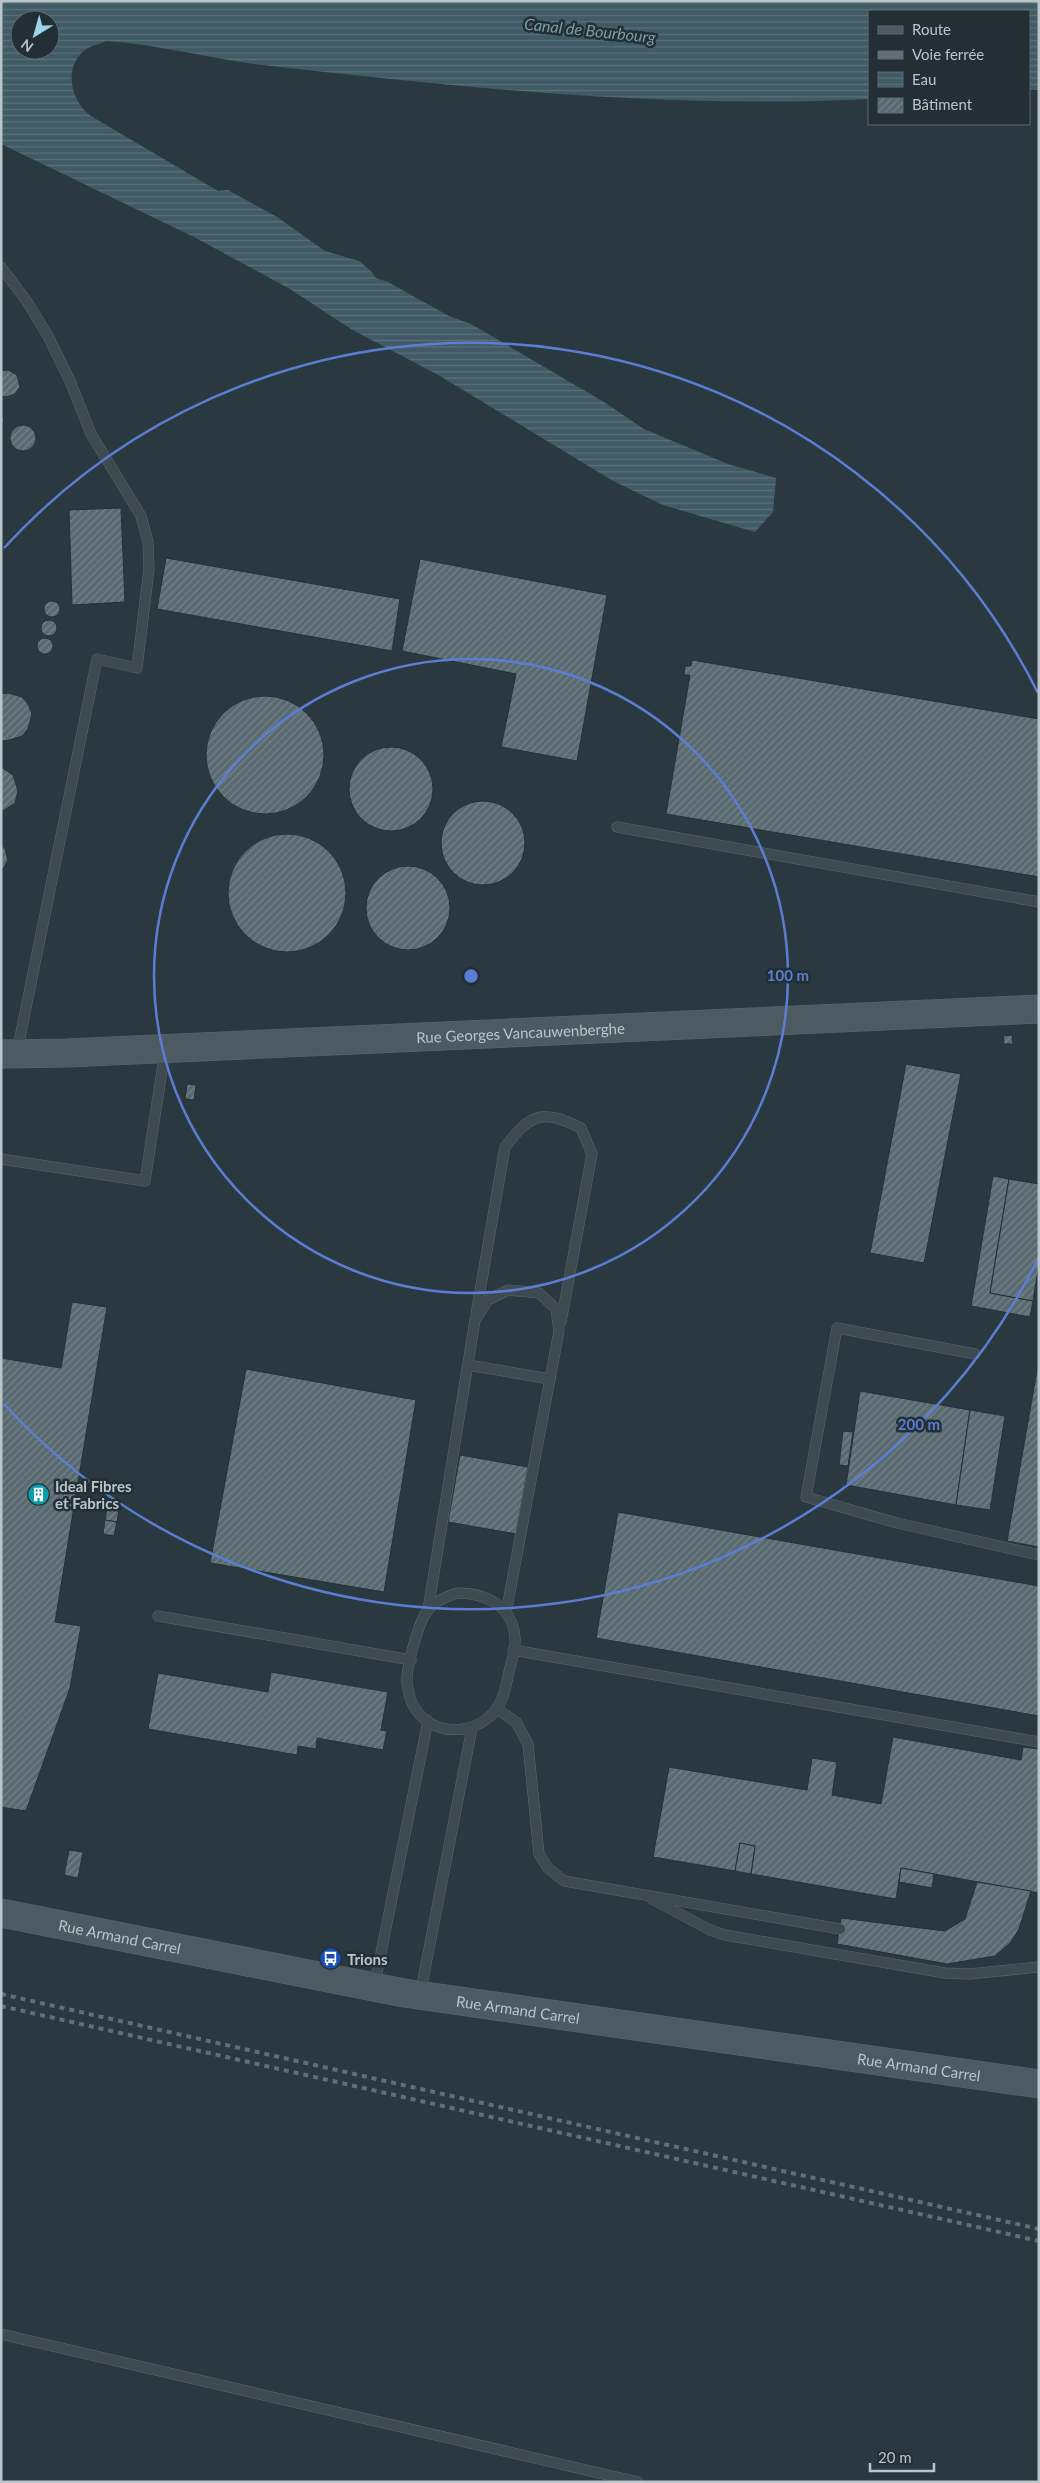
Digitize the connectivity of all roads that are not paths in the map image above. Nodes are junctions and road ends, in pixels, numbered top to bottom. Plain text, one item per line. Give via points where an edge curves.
1 (1, 267) edge
2 (617, 828) dead end
3 (1039, 902) edge
4 (1039, 1009) edge
5 (166, 1047) junction
6 (9, 1054) edge
7 (1, 1159) edge
8 (475, 1320) junction
9 (559, 1330) junction
10 (975, 1354) dead end
11 (468, 1365) junction
12 (550, 1379) junction
13 (1039, 1555) edge
14 (428, 1610) junction
15 (506, 1613) junction
16 (158, 1616) dead end
17 (513, 1650) junction
18 (411, 1660) junction
19 (496, 1709) junction
20 (428, 1721) junction
21 (472, 1728) junction
22 (1039, 1742) edge
23 (642, 1894) junction
24 (1, 1913) edge
25 (840, 1929) dead end
26 (1039, 1967) edge
27 (374, 1988) junction
28 (420, 1996) junction
29 (1039, 2084) edge
30 (1, 2334) edge
31 (638, 2482) edge

1 - 6 lane via 38,316 56,350 91,434 141,516 149,555 137,668 97,659
2 - 3 lane
4 - 5 street, Rue Georges Vancauwenberghe
5 - 6 street, Rue Georges Vancauwenberghe
5 - 7 lane via 144,1181
8 - 9 lane via 488,1300 508,1290 539,1293 556,1310
8 - 9 lane via 506,1148 520,1128 537,1117 558,1116 582,1128 592,1154
8 - 11 lane
9 - 12 lane
10 - 13 lane via 838,1328 806,1497 897,1523
11 - 12 lane
11 - 14 lane
12 - 15 lane
14 - 15 lane via 441,1599 457,1593 474,1593 490,1598
14 - 18 lane via 419,1624
15 - 17 lane via 516,1640
16 - 18 lane
17 - 19 lane via 503,1696
17 - 22 lane
18 - 20 lane via 407,1680 409,1697
19 - 21 lane
19 - 23 lane via 516,1722 528,1744 539,1854 548,1868 564,1881
20 - 21 lane via 442,1728
20 - 27 lane
21 - 28 lane
23 - 25 lane
23 - 26 lane via 725,1935 945,1974
24 - 27 street, Rue Armand Carrel
27 - 28 street, Rue Armand Carrel
28 - 29 street, Rue Armand Carrel
30 - 31 lane

